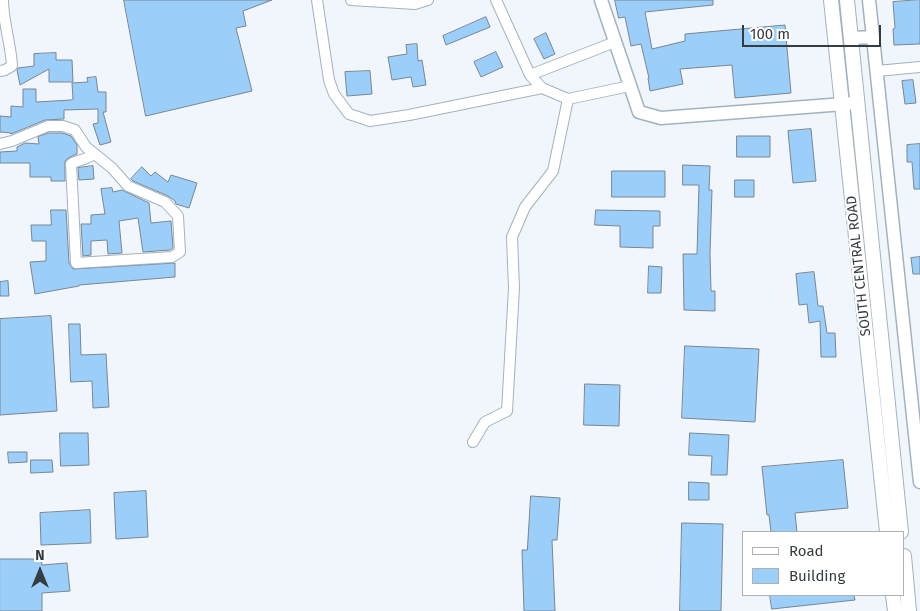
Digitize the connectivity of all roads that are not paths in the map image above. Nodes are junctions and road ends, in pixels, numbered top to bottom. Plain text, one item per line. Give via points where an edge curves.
1 (3, 0) edge
2 (317, 0) edge
3 (351, 0) edge
4 (428, 0) edge
5 (496, 0) edge
6 (601, 0) edge
7 (832, 0) edge
8 (847, 0) edge
9 (869, 0) edge
10 (873, 36) junction
11 (851, 38) junction
12 (616, 42) junction
13 (920, 67) edge
14 (0, 71) edge
15 (877, 71) junction
16 (530, 74) junction
17 (630, 86) junction
18 (542, 88) junction
19 (568, 99) junction
20 (857, 103) junction
21 (842, 105) junction
22 (0, 144) edge
23 (94, 154) junction
24 (474, 442) dead end
25 (896, 474) junction
26 (881, 476) junction
27 (920, 482) edge
28 (887, 531) edge
29 (901, 531) edge
30 (905, 567) edge
31 (893, 596) edge
32 (894, 611) edge
33 (909, 611) edge

1 - 14 street via 12,66
2 - 18 street via 329,80 334,94 349,114 370,121
3 - 4 street via 415,4
5 - 16 street
6 - 12 street
7 - 21 main road, SOUTH CENTRAL ROAD
8 - 11 main road, SOUTH CENTRAL ROAD
9 - 10 street
10 - 11 street
10 - 15 street
11 - 20 main road, SOUTH CENTRAL ROAD
12 - 16 street
12 - 17 street
13 - 15 street
15 - 27 street
16 - 18 street
17 - 19 street
17 - 21 street via 639,112 661,118
18 - 19 street
19 - 24 street via 552,171 525,207 512,237 514,288 507,411 485,422
20 - 21 street
20 - 25 main road, SOUTH CENTRAL ROAD
21 - 26 main road, SOUTH CENTRAL ROAD
22 - 23 street via 48,126 63,126 75,130
23 - 23 street via 128,186 165,202 178,216 180,252 172,257 76,263 70,164
25 - 26 main road
25 - 29 main road, SOUTH CENTRAL ROAD
26 - 28 main road, SOUTH CENTRAL ROAD
30 - 33 main road
31 - 32 main road

